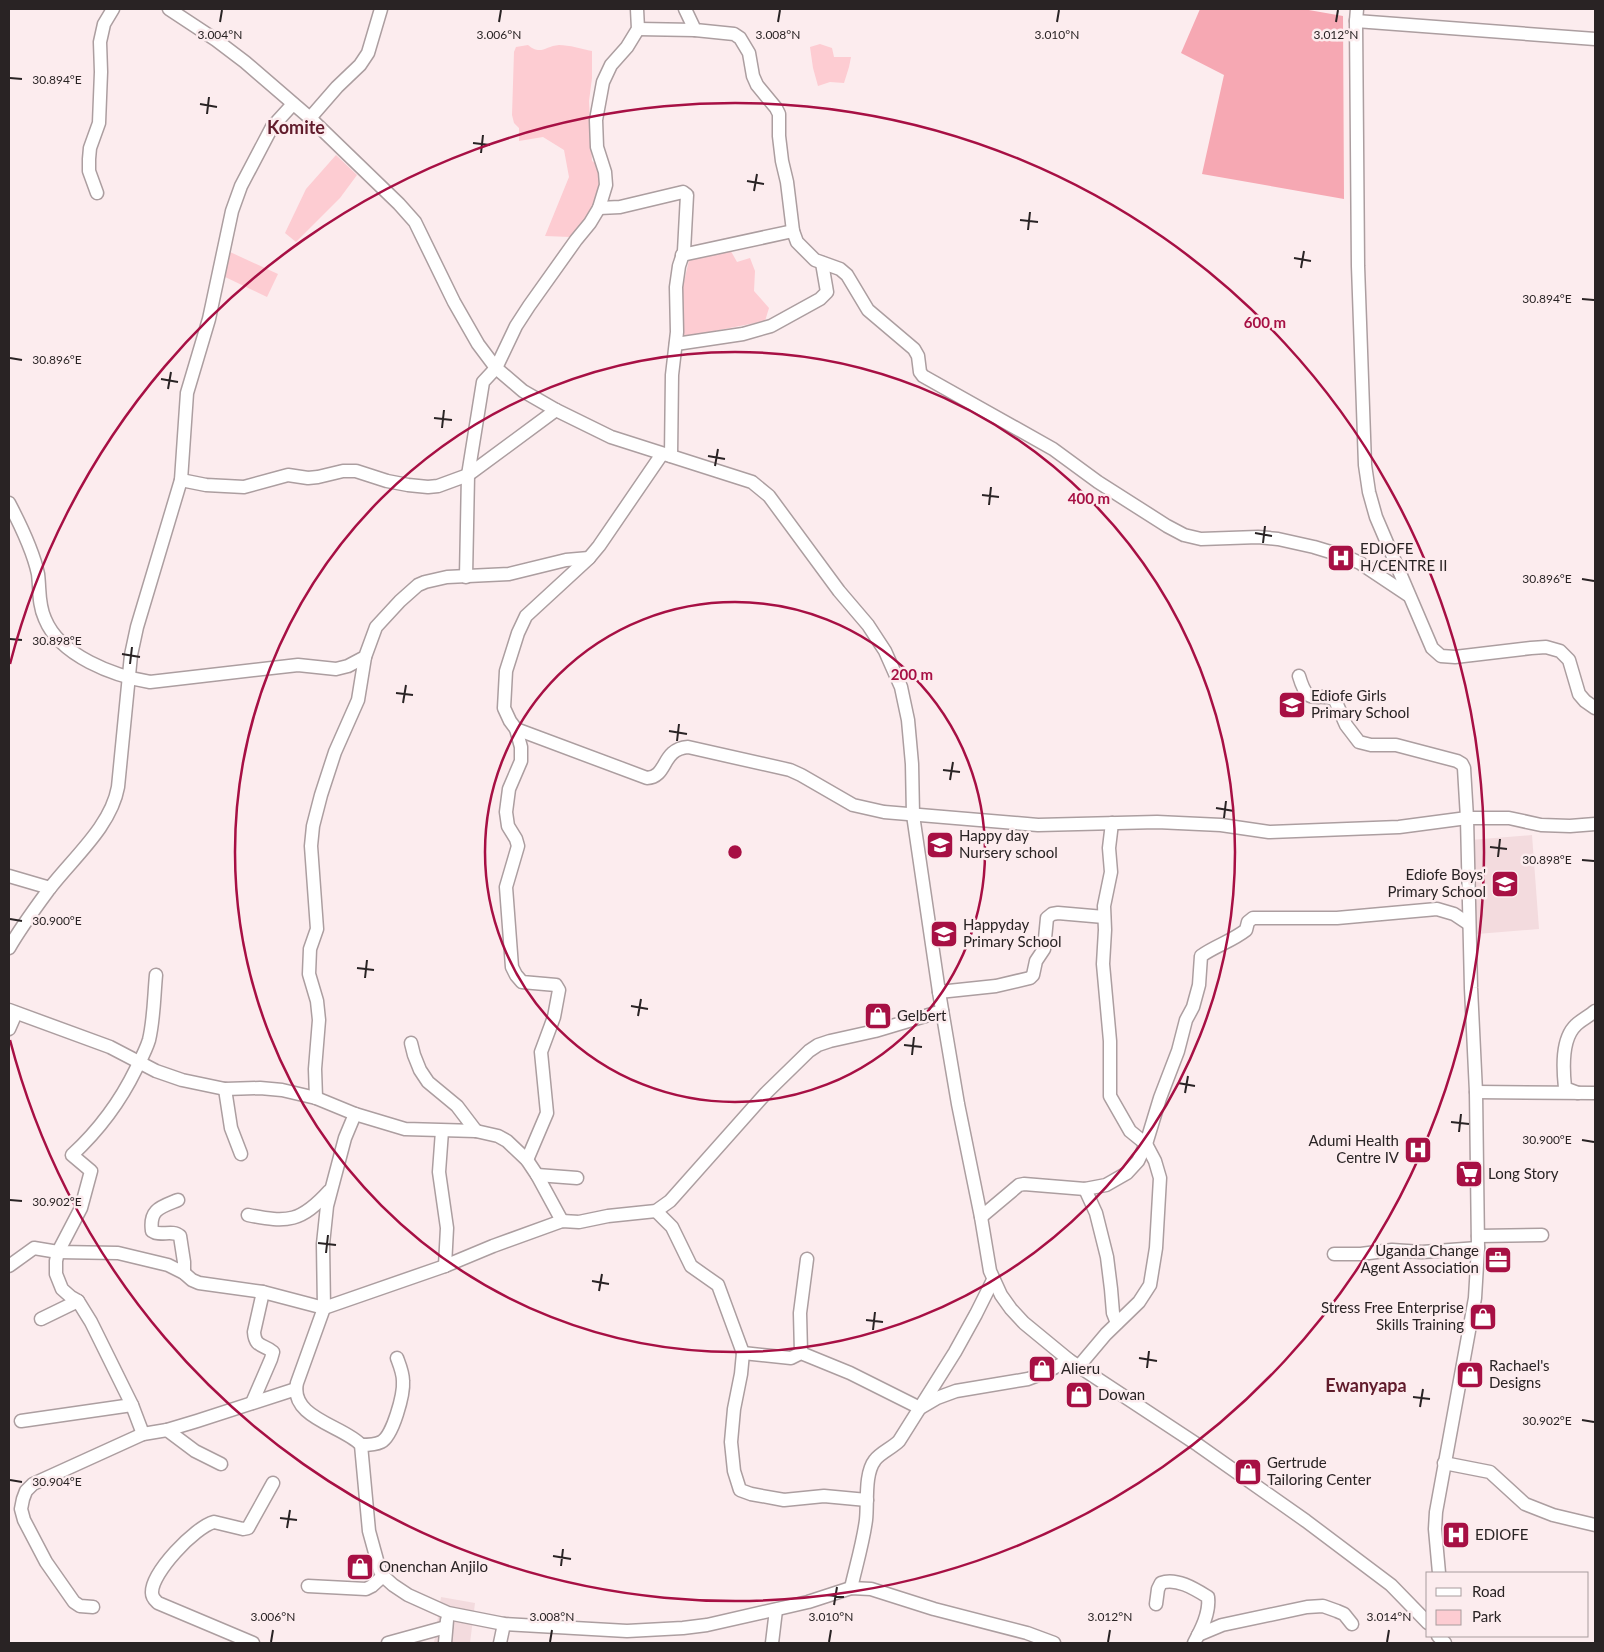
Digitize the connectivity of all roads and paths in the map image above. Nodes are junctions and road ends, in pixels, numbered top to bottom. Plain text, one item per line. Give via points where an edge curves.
1 (113, 9) edge
2 (169, 9) edge
3 (381, 9) edge
4 (637, 9) edge
5 (685, 9) edge
6 (1356, 15) edge
7 (638, 29) junction
8 (695, 30) junction
9 (1595, 39) edge
10 (292, 104) junction
11 (310, 118) junction
12 (97, 194) dead end
13 (599, 208) junction
14 (793, 231) junction
15 (682, 255) junction
16 (822, 263) junction
17 (676, 344) junction
18 (496, 368) junction
19 (556, 410) junction
20 (667, 455) junction
21 (468, 475) junction
22 (181, 480) junction
23 (9, 503) edge
24 (590, 558) junction
25 (466, 576) junction
26 (1408, 595) junction
27 (365, 657) junction
28 (1299, 676) dead end
29 (129, 678) junction
30 (1595, 708) edge
31 (516, 729) junction
32 (913, 814) junction
33 (1467, 818) junction
34 (1112, 823) junction
35 (1595, 824) edge
36 (9, 876) edge
37 (50, 888) junction
38 (1104, 917) junction
39 (1469, 924) junction
40 (9, 948) edge
41 (156, 975) dead end
42 (939, 992) junction
43 (942, 1011) junction
44 (1595, 1011) edge
45 (12, 1012) edge
46 (9, 1029) edge
47 (411, 1043) dead end
48 (139, 1062) junction
49 (225, 1089) junction
50 (1476, 1092) junction
51 (1595, 1093) edge
52 (1578, 1094) junction
53 (316, 1098) junction
54 (355, 1114) junction
55 (442, 1131) junction
56 (476, 1131) junction
57 (1146, 1144) junction
58 (241, 1154) dead end
59 (527, 1160) junction
60 (537, 1175) junction
61 (577, 1178) dead end
62 (331, 1189) junction
63 (1085, 1189) junction
64 (178, 1200) dead end
65 (656, 1211) junction
66 (248, 1215) dead end
67 (981, 1217) junction
68 (562, 1222) junction
69 (1542, 1235) dead end
70 (1478, 1242) junction
71 (58, 1252) junction
72 (1334, 1254) dead end
73 (808, 1259) dead end
74 (9, 1266) edge
75 (445, 1266) junction
76 (184, 1273) junction
77 (993, 1280) junction
78 (263, 1292) junction
79 (78, 1301) junction
80 (324, 1308) junction
81 (42, 1319) dead end
82 (1117, 1323) junction
83 (742, 1353) junction
84 (801, 1353) junction
85 (397, 1358) dead end
86 (1074, 1363) junction
87 (296, 1389) junction
88 (252, 1403) junction
89 (132, 1405) junction
90 (920, 1408) junction
91 (21, 1421) dead end
92 (167, 1430) junction
93 (144, 1434) junction
94 (361, 1445) junction
95 (221, 1464) dead end
96 (1444, 1464) junction
97 (273, 1483) dead end
98 (867, 1500) junction
99 (1595, 1525) edge
100 (1439, 1572) edge
101 (383, 1576) junction
102 (308, 1586) dead end
103 (852, 1588) junction
104 (1156, 1604) dead end
105 (93, 1607) dead end
106 (776, 1610) junction
107 (448, 1613) junction
108 (1426, 1621) edge
109 (504, 1624) junction
110 (1352, 1624) dead end
111 (446, 1627) junction
112 (1196, 1639) edge
113 (253, 1643) edge
114 (388, 1643) edge
115 (445, 1643) edge
116 (500, 1643) edge
117 (772, 1643) edge
118 (1054, 1643) edge

1 - 12 street via 104,24 100,42 99,123 89,159 89,171
2 - 10 street via 216,40
3 - 11 street via 368,53
4 - 7 street
5 - 8 street
6 - 9 street
6 - 26 street via 1358,266 1365,465 1376,517
7 - 8 street
7 - 13 street via 602,82 596,120 597,147 606,185
8 - 14 street via 734,34 740,38 749,53 757,85 779,114 781,156
10 - 11 street
10 - 22 street via 272,127 241,186 232,211 209,319 187,393
11 - 18 street via 415,222 454,302
13 - 15 street via 620,208 685,193
13 - 18 street via 516,326
14 - 15 street
14 - 16 street via 804,250
15 - 17 street via 676,288
16 - 17 street via 827,292 820,299 771,326 743,334
16 - 26 street via 847,274 868,310 914,349 923,376 1053,449 1167,526 1201,539 1258,537 1314,547 1360,563
17 - 20 street
18 - 19 street via 523,391
18 - 21 street via 484,382
19 - 20 street via 611,437
19 - 21 street
20 - 24 street
20 - 32 street via 752,482 769,496 868,625 885,651 900,686 908,720
21 - 22 street via 453,482 428,486 387,481 356,471 308,478 288,475 244,487
21 - 25 street
22 - 29 street via 137,627
23 - 29 street via 35,564 40,607 45,621 80,658
24 - 25 street via 566,560 509,574
24 - 31 street via 526,616 518,633 506,671 504,693 504,708
25 - 27 street via 436,579 418,586 376,627
26 - 30 street via 1432,648 1441,656 1546,647 1560,651 1569,660 1579,694
27 - 29 street via 336,670 298,666 150,682
27 - 53 street via 358,700 335,752 313,826 311,846 317,929 310,949 309,974 319,1020
28 - 33 street via 1309,695 1335,700 1346,725 1359,742 1396,745 1462,764
29 - 37 street via 114,806
31 - 32 street via 647,778 658,775 673,751 688,747 790,770 853,805
31 - 59 street via 521,761 509,789 506,812 508,826 518,846 506,887 512,966 522,982 556,985 559,990 554,1017 541,1052 547,1113
32 - 34 street via 1038,825
32 - 42 street
33 - 34 street via 1399,826 1269,832 1221,825
33 - 35 street via 1509,818 1541,825
33 - 39 street
34 - 38 street via 1108,848 1111,872
36 - 37 street
37 - 40 street
38 - 42 street via 1052,914 1047,918 1042,952 1030,978 996,986
38 - 57 street via 1103,964 1110,1041 1110,1096 1130,1132
39 - 50 street
39 - 57 street via 1438,909 1337,918 1253,918 1241,934 1201,956 1199,985 1193,1007
41 - 48 street via 149,1036
42 - 43 street
43 - 65 street via 830,1041 809,1051 766,1093 670,1200
43 - 67 street
44 - 52 street via 1574,1027 1565,1045 1565,1088
45 - 46 street
45 - 48 street via 110,1047
47 - 56 street via 420,1070 428,1082 457,1106
48 - 49 street via 182,1080
48 - 71 street via 115,1106 72,1155 91,1171 81,1208
49 - 53 street via 272,1089
49 - 58 street via 232,1128
50 - 52 street
50 - 70 street
51 - 52 street
53 - 54 street
54 - 55 street via 405,1129
54 - 62 street
55 - 56 street
55 - 75 street via 438,1172 447,1228
56 - 59 street via 507,1140
57 - 63 street via 1128,1173 1106,1185
57 - 82 street via 1160,1178 1156,1248 1150,1285 1139,1302
59 - 60 street
60 - 61 street
60 - 68 street
62 - 66 street via 315,1207 296,1216 282,1220
62 - 80 street via 323,1244
63 - 67 street via 1024,1184
63 - 82 street via 1096,1213 1107,1257 1112,1313
64 - 76 street via 157,1209 150,1222 155,1233 180,1236
65 - 68 street
65 - 83 street via 672,1226 692,1266 718,1285
67 - 77 street
68 - 75 street
69 - 70 street
70 - 72 street via 1422,1252 1392,1250
70 - 96 street via 1475,1298
71 - 74 street via 34,1248
71 - 76 street via 118,1253 168,1265
71 - 79 street via 56,1274 62,1288
73 - 84 street via 800,1313
75 - 80 street
76 - 78 street via 199,1283
77 - 86 street via 1011,1310
77 - 90 street
78 - 80 street
78 - 88 street via 254,1332 257,1344 273,1352
79 - 81 street
79 - 89 street
80 - 87 street
82 - 86 street
83 - 84 street via 791,1358
83 - 98 street via 731,1442 740,1490 784,1500 824,1496
84 - 90 street
85 - 94 street via 404,1383 389,1434 382,1442
86 - 90 street via 1028,1379 956,1391
86 - 108 street via 1306,1521 1392,1585
87 - 88 street
87 - 94 street via 303,1406
88 - 92 street
89 - 91 street
89 - 93 street
90 - 98 street via 899,1441 875,1460 868,1479
92 - 93 street
92 - 95 street via 194,1450
93 - 105 street via 33,1484 23,1499 21,1510 24,1520 46,1562 74,1602
94 - 101 street via 369,1531
96 - 99 street via 1490,1472 1525,1504
96 - 100 street via 1435,1529
97 - 113 street via 248,1528 210,1522 168,1559 157,1576 152,1593 158,1603
98 - 103 street
101 - 102 street via 366,1589
101 - 107 street via 408,1595
103 - 106 street
103 - 118 street via 871,1589
104 - 112 street via 1158,1589 1167,1580 1208,1597 1209,1604
106 - 109 street via 707,1625 627,1631
106 - 117 street
107 - 109 street
107 - 111 street
109 - 116 street
110 - 112 street via 1344,1614 1323,1606 1222,1625
111 - 114 street
111 - 115 street

